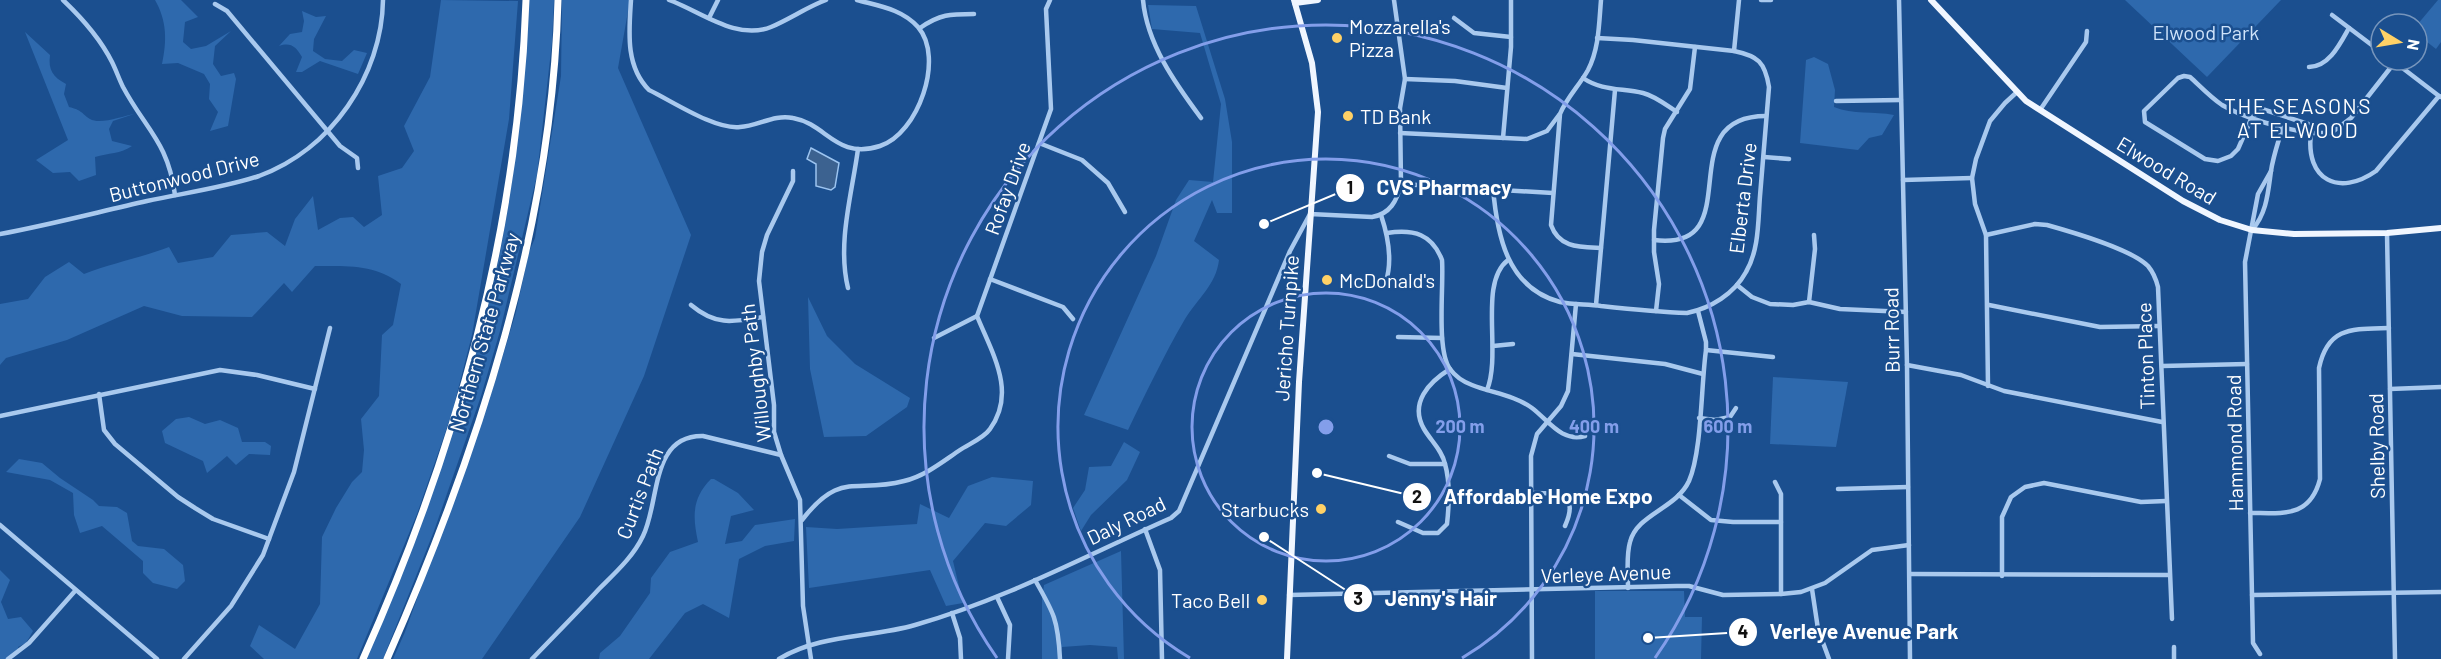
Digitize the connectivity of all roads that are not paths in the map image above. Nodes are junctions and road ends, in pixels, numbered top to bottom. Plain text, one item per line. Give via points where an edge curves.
1 (63, 0) edge
2 (383, 0) edge
3 (526, 0) edge
4 (558, 0) edge
5 (631, 0) edge
6 (669, 0) edge
7 (718, 0) edge
8 (826, 0) edge
9 (857, 0) edge
10 (1050, 0) edge
11 (1143, 0) edge
12 (1318, 0) edge
13 (1394, 0) edge
14 (1511, 0) edge
15 (1601, 0) edge
16 (1739, 0) edge
17 (1761, 0) edge
18 (1771, 0) edge
19 (1899, 0) edge
20 (1931, 0) edge
21 (1295, 1) edge
22 (215, 4) dead end
23 (974, 14) dead end
24 (2332, 15) dead end
25 (709, 18) junction
26 (1454, 18) dead end
27 (920, 28) junction
28 (2349, 28) junction
29 (2087, 31) dead end
30 (1511, 37) junction
31 (1597, 38) junction
32 (2369, 43) edge
33 (1695, 47) junction
34 (1734, 51) junction
35 (2309, 67) dead end
36 (2386, 72) edge
37 (2408, 72) edge
38 (1583, 78) junction
39 (1405, 79) junction
40 (1507, 88) junction
41 (1615, 90) junction
42 (2017, 92) junction
43 (2440, 96) edge
44 (1901, 100) junction
45 (1836, 101) dead end
46 (2040, 110) junction
47 (1677, 112) junction
48 (1560, 114) junction
49 (1766, 116) junction
50 (2252, 117) junction
51 (1201, 118) dead end
52 (2282, 129) junction
53 (327, 131) junction
54 (1400, 133) junction
55 (2312, 133) junction
56 (1503, 138) junction
57 (1039, 143) junction
58 (858, 149) junction
59 (1764, 157) junction
60 (1789, 159) dead end
61 (358, 168) dead end
62 (793, 171) dead end
63 (2271, 171) junction
64 (1972, 178) junction
65 (1904, 180) junction
66 (1401, 184) junction
67 (1493, 188) junction
68 (1553, 193) junction
69 (175, 195) junction
70 (1125, 212) dead end
71 (1310, 214) junction
72 (1381, 215) junction
73 (2441, 228) edge
74 (2252, 230) junction
75 (1388, 233) junction
76 (2387, 233) junction
77 (0, 234) edge
78 (1814, 235) dead end
79 (1986, 235) junction
80 (1654, 240) junction
81 (1601, 248) junction
82 (1508, 260) junction
83 (990, 279) junction
84 (1386, 281) dead end
85 (1737, 285) junction
86 (848, 288) dead end
87 (1809, 302) junction
88 (1576, 304) junction
89 (691, 305) dead end
90 (1596, 305) junction
91 (1989, 305) junction
92 (1656, 311) junction
93 (1698, 311) junction
94 (1906, 312) junction
95 (977, 316) junction
96 (763, 317) junction
97 (1073, 319) dead end
98 (2159, 326) junction
99 (330, 328) dead end
100 (2389, 328) junction
101 (1398, 337) dead end
102 (934, 338) dead end
103 (1443, 338) junction
104 (1513, 345) dead end
105 (1493, 346) junction
106 (1706, 350) junction
107 (1572, 354) junction
108 (1773, 357) dead end
109 (2247, 364) junction
110 (1907, 365) junction
111 (2162, 366) junction
112 (1450, 369) junction
113 (1703, 374) junction
114 (1988, 386) junction
115 (2441, 387) edge
116 (315, 388) junction
117 (2390, 389) junction
118 (1487, 390) junction
119 (99, 394) junction
120 (1736, 408) dead end
121 (0, 416) edge
122 (1699, 418) junction
123 (1546, 422) junction
124 (2162, 422) junction
125 (1586, 436) dead end
126 (781, 455) junction
127 (1389, 456) dead end
128 (1445, 464) junction
129 (1775, 482) dead end
130 (1908, 487) junction
131 (1838, 489) dead end
132 (1532, 493) junction
133 (1679, 495) junction
134 (2166, 501) junction
135 (2250, 513) junction
136 (802, 520) junction
137 (1398, 522) dead end
138 (1781, 522) junction
139 (0, 525) edge
140 (1565, 526) dead end
141 (1145, 529) junction
142 (269, 539) junction
143 (1909, 545) junction
144 (1910, 574) junction
145 (2169, 575) junction
146 (2002, 576) junction
147 (1035, 580) junction
148 (1628, 588) junction
149 (1812, 589) junction
150 (75, 591) junction
151 (1532, 591) junction
152 (2441, 592) edge
153 (2393, 593) junction
154 (1781, 594) junction
155 (2252, 595) junction
156 (1289, 596) junction
157 (997, 597) junction
158 (952, 614) junction
159 (2172, 619) dead end
160 (809, 645) junction
161 (2174, 647) dead end
162 (2260, 654) dead end
163 (8, 659) edge
164 (157, 659) edge
165 (184, 659) edge
166 (363, 659) edge
167 (387, 659) edge
168 (532, 659) edge
169 (779, 659) edge
170 (811, 659) edge
171 (961, 659) edge
172 (1008, 659) edge
173 (1060, 659) edge
174 (1162, 659) edge
175 (1287, 659) edge
176 (1532, 659) edge
177 (1829, 659) edge
178 (1910, 659) edge
179 (2174, 659) edge
180 (2395, 659) edge

1 - 69 street via 107,51 123,87 162,146
2 - 53 street, Buttonwood Drive via 380,36 372,65 354,97
3 - 166 highway, Northern State Parkway via 511,170 478,339 424,511
4 - 167 highway, Northern State Parkway via 545,149 513,302 458,481
5 - 58 street via 633,69 649,90 722,126 742,128 774,118 793,118 839,144
6 - 25 street
7 - 25 street
8 - 25 street via 761,30 749,31
9 - 27 street via 901,13
10 - 57 street, Rofay Drive via 1046,9 1051,109
11 - 51 street via 1144,19 1153,41
12 - 21 main road
13 - 39 street
14 - 30 street
15 - 31 street
16 - 34 street
17 - 18 street
19 - 44 street, Burr Road
20 - 42 main road, Elwood Road
21 - 71 main road, Jericho Turnpike via 1308,44 1317,100
22 - 53 street via 227,11
23 - 27 street via 953,13
24 - 28 street
26 - 30 street via 1474,33
27 - 58 street via 930,68 908,126 896,139 879,147
28 - 32 street
28 - 35 street via 2328,58 2318,67
29 - 46 street via 2086,42
30 - 40 street
31 - 33 street, Elberta Drive
31 - 38 street via 1592,62
33 - 34 street, Elberta Drive
33 - 47 street via 1690,89
34 - 49 street, Elberta Drive via 1754,57 1767,72
36 - 55 street via 2351,118 2331,133
37 - 43 street
38 - 41 street via 1598,87
38 - 48 street
39 - 40 street
39 - 54 street
40 - 56 street
41 - 47 street via 1643,93
41 - 81 street
42 - 46 main road, Elwood Road
42 - 64 street via 1990,121
43 - 55 street via 2376,171 2363,180 2334,183 2316,171 2310,145
44 - 45 street
44 - 65 street, Burr Road
46 - 74 main road, Elwood Road via 2183,201 2220,220
47 - 80 street via 1662,138
48 - 56 street via 1547,131 1536,137
48 - 68 street
49 - 59 street, Elberta Drive
49 - 80 street via 1736,122 1717,142 1707,209 1700,225 1684,238
50 - 50 street via 2223,105 2184,76 2152,103 2143,116 2145,122 2205,159 2218,161 2238,149
50 - 52 street
50 - 55 street via 2262,109 2308,124
52 - 55 street
52 - 63 street
53 - 61 street via 357,158
53 - 69 street, Buttonwood Drive via 294,158 259,176
54 - 56 street
54 - 66 street
57 - 70 street via 1082,160 1108,183
57 - 83 street, Rofay Drive
58 - 86 street via 845,239
59 - 60 street
59 - 85 street, Elberta Drive via 1755,250
62 - 96 street, Willoughby Path via 793,181 762,252 759,280
63 - 74 street via 2258,194
63 - 74 street via 2269,196
64 - 65 street
64 - 79 street via 1975,204
65 - 94 street, Burr Road
66 - 67 street
66 - 72 street via 1393,204
67 - 68 street
67 - 82 street, Elberta Drive via 1497,226
68 - 81 street via 1554,233 1568,245
69 - 77 street, Buttonwood Drive
71 - 72 street
71 - 141 street, Daly Road via 1290,251 1179,511
71 - 156 main road, Jericho Turnpike
72 - 75 street
73 - 76 main road, Elwood Road
74 - 76 main road, Elwood Road via 2294,234
74 - 109 street, Hammond Road via 2245,262
75 - 84 street via 1390,268
75 - 103 street via 1417,232 1439,251 1443,266
76 - 100 street, Shelby Road
78 - 87 street
79 - 91 street
79 - 98 street, Tinton Place via 2047,225 2130,254 2155,276
80 - 92 street via 1659,284
81 - 90 street
82 - 88 street, Elberta Drive via 1536,292
82 - 105 street via 1499,267 1492,289
83 - 95 street, Rofay Drive
83 - 97 street via 1062,307
85 - 87 street via 1770,304
85 - 93 street, Elberta Drive
87 - 94 street via 1840,309
88 - 90 street, Elberta Drive
88 - 107 street
89 - 96 street via 716,320
90 - 92 street, Elberta Drive
91 - 98 street via 2100,327
91 - 114 street
92 - 93 street, Elberta Drive
93 - 106 street
94 - 110 street, Burr Road
95 - 102 street
95 - 136 street via 1002,380 1003,393 990,430 917,477 886,485 850,485 834,490
96 - 126 street, Willoughby Path via 774,432
98 - 111 street, Tinton Place
99 - 116 street
100 - 117 street, Shelby Road
100 - 135 street via 2340,333 2328,342 2321,355 2320,479 2311,501 2294,511
101 - 103 street
103 - 112 street
104 - 105 street
105 - 118 street
106 - 108 street
106 - 113 street
107 - 113 street via 1665,364
107 - 123 street via 1565,400
109 - 111 street
109 - 135 street, Hammond Road
110 - 114 street via 1961,375
110 - 130 street, Burr Road
111 - 124 street, Tinton Place
112 - 118 street via 1468,384
112 - 128 street via 1425,390 1419,407 1423,428
113 - 122 street
114 - 124 street
115 - 117 street
116 - 119 street via 220,370
116 - 142 street via 294,472
117 - 153 street, Shelby Road
118 - 123 street via 1523,402
119 - 121 street
119 - 142 street via 104,430 114,444 195,508 213,519
120 - 122 street via 1723,420
122 - 133 street via 1692,475
123 - 125 street via 1570,437
123 - 132 street via 1533,449
124 - 134 street, Tinton Place
126 - 136 street, Willoughby Path via 800,500
126 - 168 street, Curtis Path via 703,436 675,444 662,463 649,522 637,547
127 - 128 street via 1417,465
128 - 137 street via 1448,516 1444,529 1423,533
129 - 138 street via 1781,494
130 - 131 street
130 - 143 street, Burr Road
132 - 140 street via 1560,493 1567,498 1571,505
132 - 151 street
133 - 138 street via 1712,520
133 - 148 street via 1633,532 1628,550
134 - 145 street, Tinton Place
134 - 146 street via 2141,502 2044,483 2025,487 2011,497 2002,517
135 - 155 street, Hammond Road
136 - 160 street, Willoughby Path via 803,606
138 - 154 street
139 - 150 street
141 - 147 street, Daly Road
141 - 174 street via 1160,570
142 - 165 street via 250,579 231,606
143 - 144 street, Burr Road
143 - 149 street, Verleye Avenue via 1872,549
144 - 146 street
144 - 178 street, Burr Road
145 - 146 street
145 - 159 street, Tinton Place
147 - 157 street, Daly Road
147 - 173 street via 1055,616
148 - 151 street, Verleye Avenue
148 - 154 street, Verleye Avenue via 1689,586 1723,595
149 - 154 street, Verleye Avenue
149 - 177 street via 1818,628
150 - 163 street via 29,643
150 - 164 street
151 - 156 street, Verleye Avenue
151 - 176 street
152 - 153 street
153 - 155 street
153 - 180 street, Shelby Road
155 - 162 street, Hammond Road via 2253,643
156 - 175 main road, Jericho Turnpike
157 - 158 street, Daly Road
157 - 172 street via 1010,625
158 - 160 street, Daly Road via 914,626
158 - 171 street via 958,628
160 - 169 street, Daly Road
160 - 170 street, Willoughby Path
161 - 179 street

